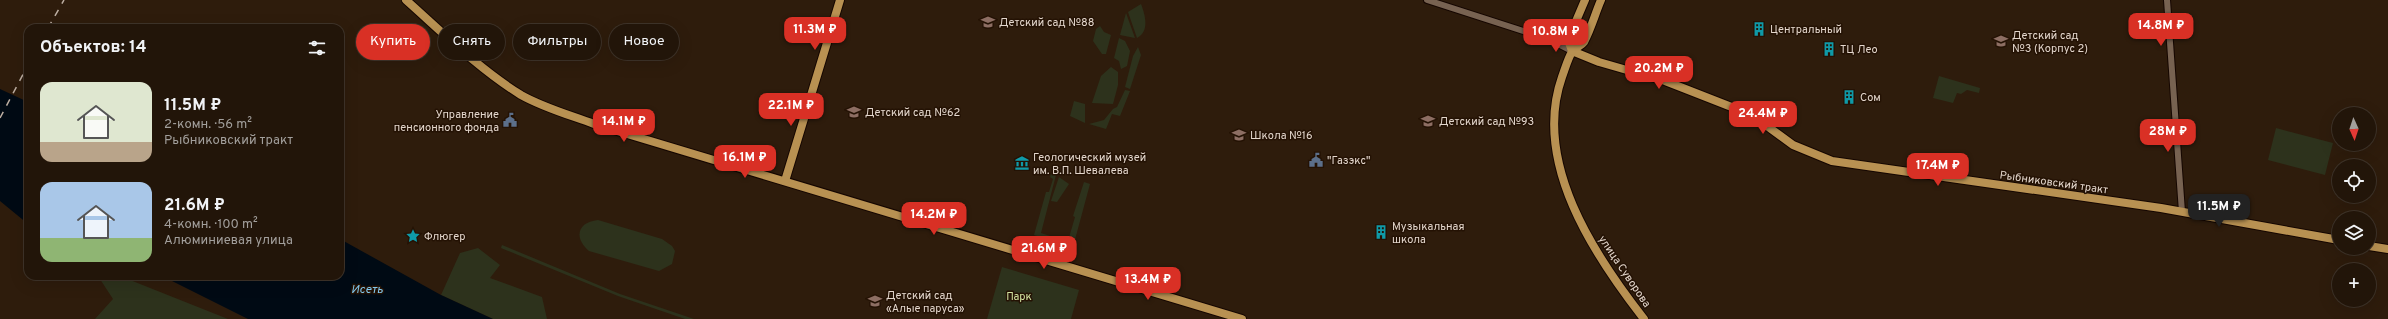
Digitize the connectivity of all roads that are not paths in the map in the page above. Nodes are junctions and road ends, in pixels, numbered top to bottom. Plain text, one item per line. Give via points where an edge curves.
1 (406, 0) edge
2 (840, 0) edge
3 (1427, 0) edge
4 (1585, 0) edge
5 (1601, 0) edge
6 (2167, 0) edge
7 (1572, 51) junction
8 (785, 181) junction
9 (2182, 212) junction
10 (2332, 239) edge
11 (2376, 247) edge
12 (2388, 250) edge
13 (1242, 319) edge
14 (1644, 319) edge

1 - 8 main road via 477,63 521,94 545,106 594,124
2 - 8 main road
3 - 7 street via 1548,39
4 - 7 main road, улица Суворова via 1568,40
5 - 7 main road, улица Суворова via 1583,44
6 - 9 street
7 - 9 main road, Рыбниковский тракт via 1599,62 1665,81 1752,114 1793,145 1832,161
7 - 14 main road, улица Суворова via 1562,78 1556,111 1558,157 1565,185 1578,218 1600,258
8 - 13 main road
9 - 10 main road, Рыбниковский тракт
11 - 12 main road

